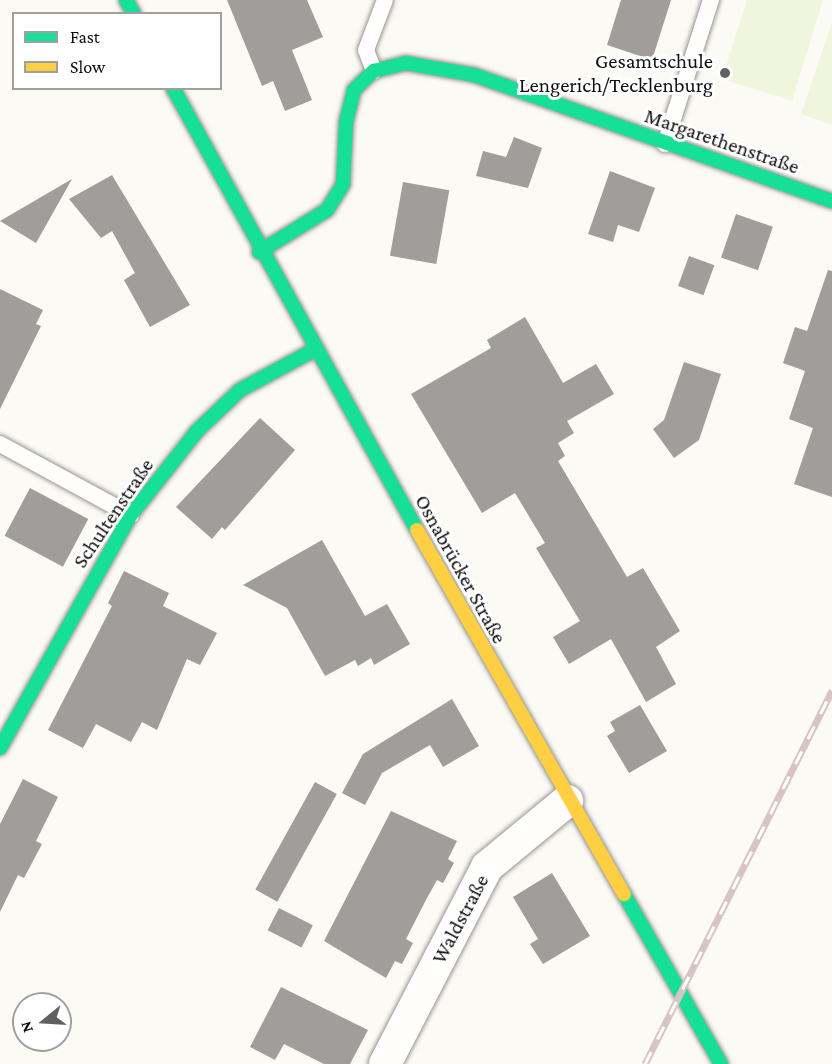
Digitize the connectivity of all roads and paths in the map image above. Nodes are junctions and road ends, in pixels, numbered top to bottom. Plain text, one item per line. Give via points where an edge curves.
1 (385, 0) edge
2 (711, 0) edge
3 (374, 71) junction
4 (174, 90) edge
5 (665, 144) junction
6 (832, 201) edge
7 (259, 252) junction
8 (314, 351) junction
9 (0, 444) edge
10 (131, 515) junction
11 (0, 748) edge
12 (567, 801) junction
13 (385, 1064) edge
14 (721, 1064) edge

1 - 3 lane via 366,50
2 - 5 lane
3 - 5 street, Margarethenstraße via 406,63 474,75
3 - 7 street via 354,90 346,122 343,184 332,201 293,235
4 - 7 street, Osnabrücker Straße
5 - 6 street, Margarethenstraße
7 - 8 street, Osnabrücker Straße
8 - 10 street, Schultenstraße via 240,390 197,430
8 - 12 street, Osnabrücker Straße
9 - 10 lane
10 - 11 street, Schultenstraße
12 - 13 street, Waldstraße via 487,867
12 - 14 street, Osnabrücker Straße

